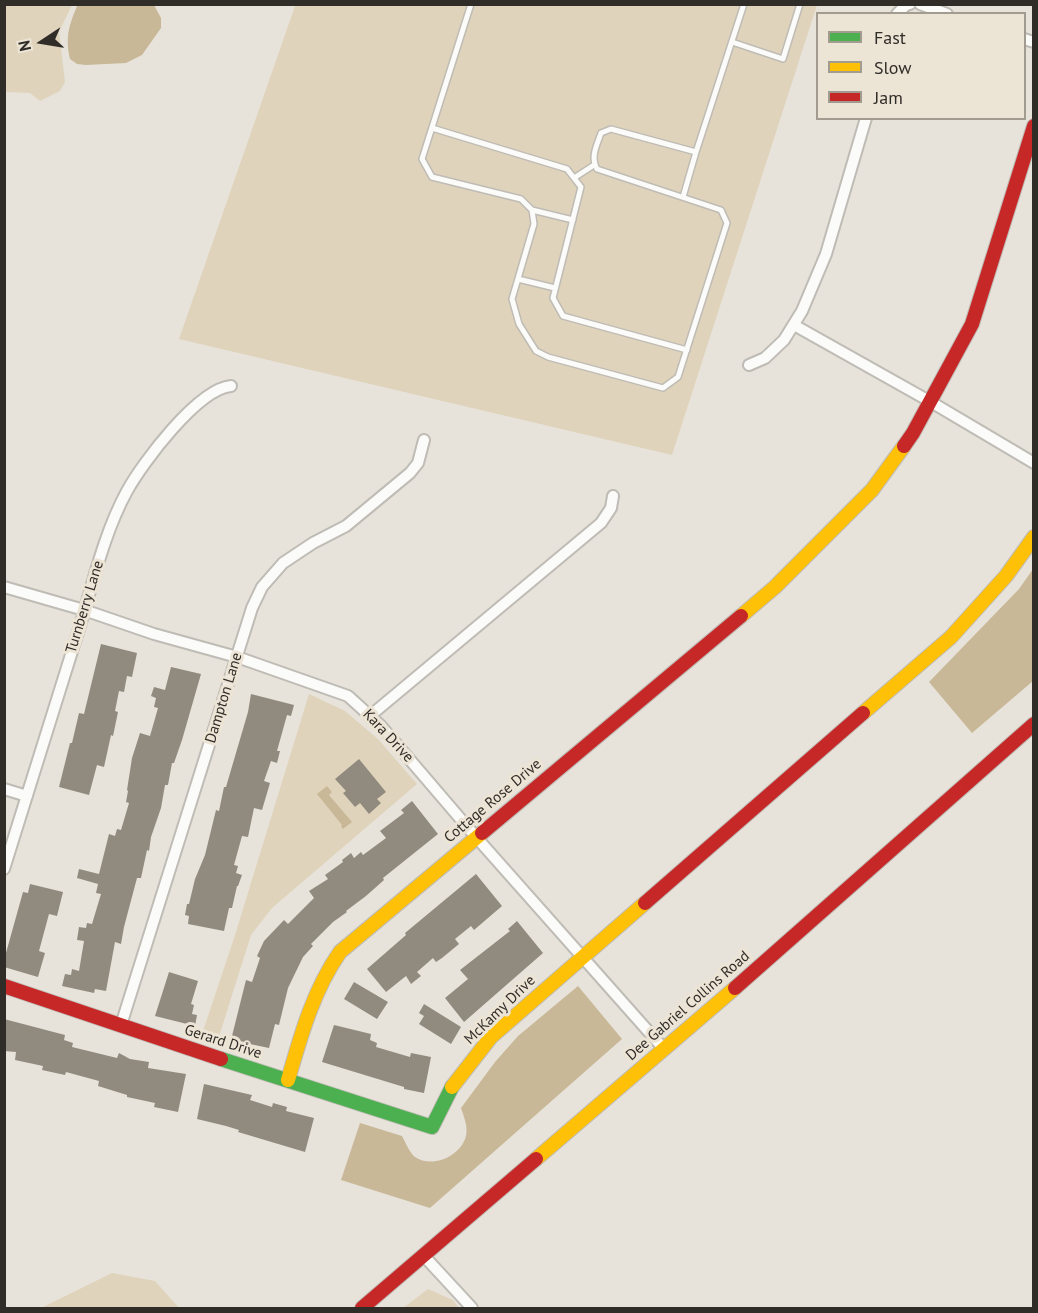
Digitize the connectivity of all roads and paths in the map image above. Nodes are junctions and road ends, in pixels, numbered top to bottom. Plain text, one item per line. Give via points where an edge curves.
1 (471, 4) edge
2 (744, 4) edge
3 (800, 4) edge
4 (920, 4) edge
5 (942, 12) edge
6 (732, 42) junction
7 (865, 120) edge
8 (1034, 126) edge
9 (432, 128) junction
10 (696, 152) junction
11 (594, 165) junction
12 (574, 178) junction
13 (683, 197) junction
14 (532, 210) junction
15 (573, 220) junction
16 (518, 279) junction
17 (555, 288) junction
18 (794, 325) junction
19 (687, 350) junction
20 (749, 365) dead end
21 (231, 386) dead end
22 (931, 402) junction
23 (424, 440) dead end
24 (1034, 463) edge
25 (613, 496) dead end
26 (1034, 537) edge
27 (4, 587) edge
28 (84, 610) junction
29 (237, 657) junction
30 (370, 715) junction
31 (1034, 724) edge
32 (4, 789) edge
33 (27, 796) junction
34 (476, 837) junction
35 (4, 869) edge
36 (582, 956) junction
37 (4, 986) edge
38 (122, 1025) junction
39 (664, 1049) junction
40 (288, 1080) junction
41 (432, 1127) joint
42 (423, 1255) junction
43 (362, 1308) edge
44 (472, 1308) edge

1 - 9 lane
2 - 6 lane
3 - 6 lane via 783,59
4 - 5 street
6 - 10 lane
7 - 18 street via 826,254
8 - 22 street, Cottage Rose Drive via 972,324
9 - 12 lane via 567,169
9 - 14 lane via 422,159 432,177 521,199
10 - 11 lane via 611,129 601,134
10 - 13 lane
11 - 12 lane
11 - 13 lane
12 - 15 lane via 581,187
13 - 19 lane via 721,210 727,223
14 - 15 lane
14 - 16 lane via 534,224
15 - 17 lane
16 - 17 lane
16 - 19 lane via 512,299 519,324 536,351 548,357 663,388 678,377
17 - 19 lane via 553,298 563,316
18 - 20 street via 765,358
18 - 22 street
21 - 28 street, Turnberry Lane via 199,403 158,447 127,490
22 - 24 street
22 - 34 street, Cottage Rose Drive via 872,490 775,587
23 - 29 street, Dampton Lane via 418,463 410,473 363,513 296,553 271,574 252,608
25 - 30 street via 601,524
26 - 36 street, McKamy Drive via 1006,576 951,637
27 - 28 street, Kara Drive
28 - 29 street, Kara Drive
28 - 33 street, Turnberry Lane
29 - 30 street, Kara Drive via 348,696
29 - 38 street, Dampton Lane
30 - 34 street, Kara Drive
31 - 39 street, Dee Gabriel Collins Road
32 - 33 street
33 - 35 street, Turnberry Lane
34 - 36 street, Kara Drive
34 - 40 street, Cottage Rose Drive via 340,952 326,970
36 - 39 street, Kara Drive
36 - 41 street, McKamy Drive via 491,1037 452,1087
37 - 38 street, Gerard Drive
38 - 40 street, Gerard Drive
39 - 42 street, Dee Gabriel Collins Road
40 - 41 street, Gerard Drive
42 - 43 street, Dee Gabriel Collins Road
42 - 44 street

